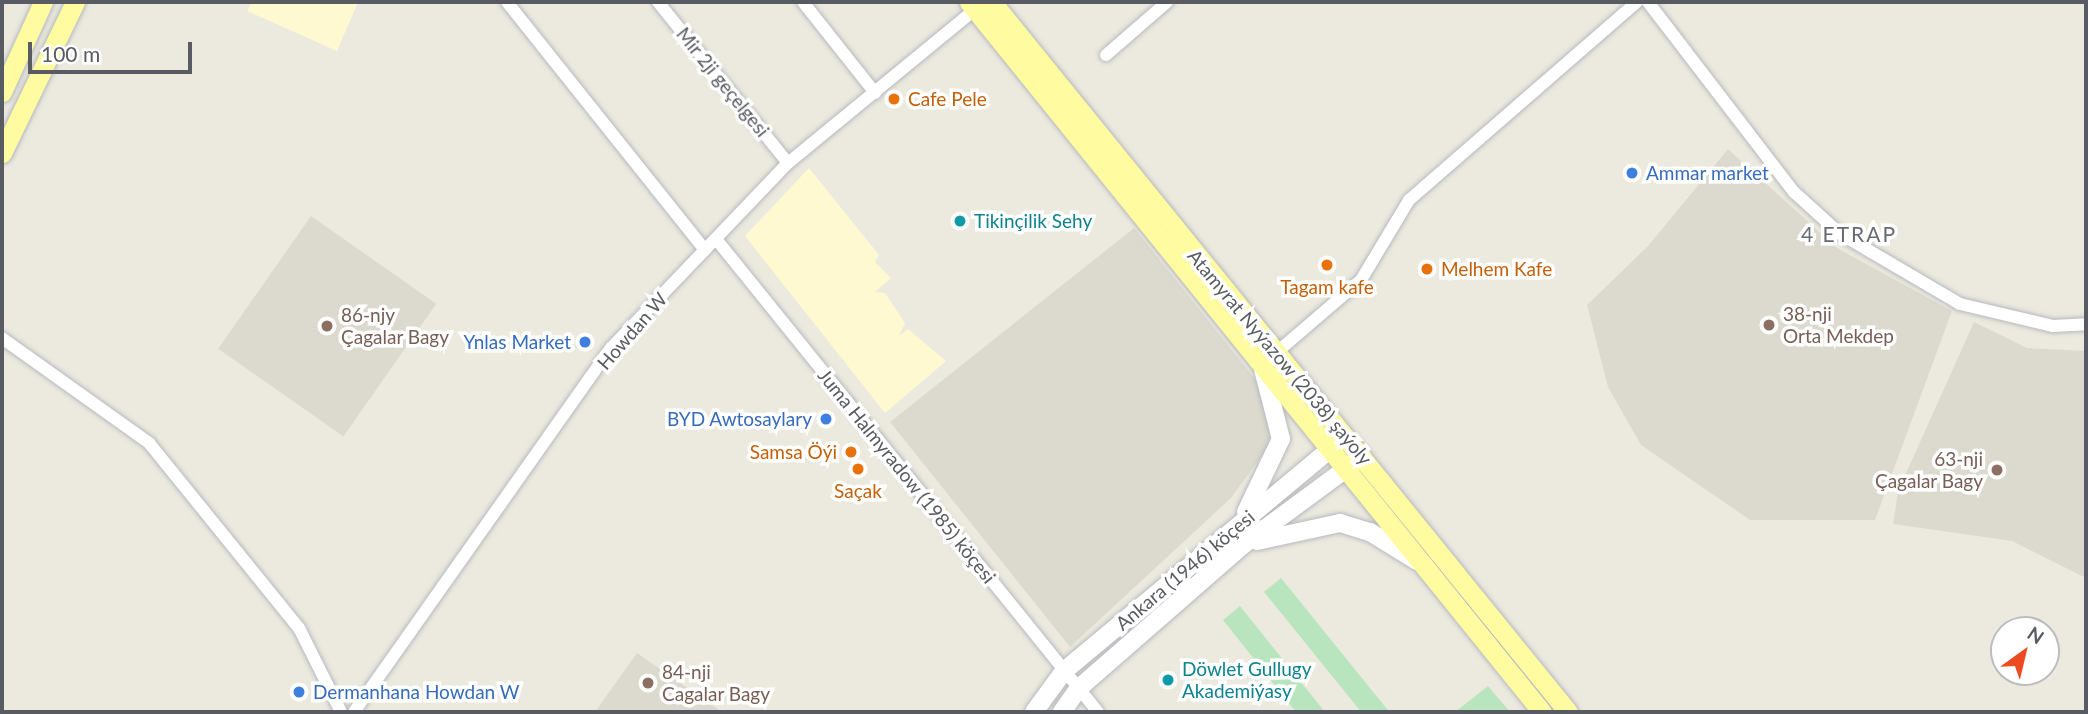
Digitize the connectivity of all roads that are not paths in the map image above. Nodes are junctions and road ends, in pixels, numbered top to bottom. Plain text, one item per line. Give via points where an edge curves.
1 (43, 2) edge
2 (75, 2) edge
3 (507, 2) edge
4 (658, 2) edge
5 (803, 2) edge
6 (1167, 2) edge
7 (1637, 2) edge
8 (1648, 2) edge
9 (980, 4) edge
10 (1106, 55) dead end
11 (2, 92) edge
12 (875, 93) junction
13 (2, 153) edge
14 (788, 163) junction
15 (716, 239) junction
16 (705, 250) junction
17 (2086, 324) edge
18 (2, 338) edge
19 (1277, 352) junction
20 (1262, 365) junction
21 (1345, 437) junction
22 (1329, 451) junction
23 (1362, 457) junction
24 (1346, 470) junction
25 (1238, 538) junction
26 (1420, 562) junction
27 (1064, 671) junction
28 (1079, 688) junction
29 (341, 712) edge
30 (354, 712) edge
31 (1034, 712) edge
32 (1062, 712) edge
33 (1098, 712) edge
34 (1542, 712) edge
35 (1569, 712) edge

1 - 11 main road
2 - 13 main road
3 - 16 street
4 - 14 street, Mir 2ji geçelgesi
5 - 12 street
6 - 10 street
7 - 19 street via 1409,200 1361,280
8 - 17 street via 1794,192 1839,233 1960,304 2053,326
9 - 12 street, Howdan W
9 - 19 main road, Atamyrat Nyýazow (2038) şaýoly
9 - 20 main road, Atamyrat Nyýazow (2038) şaýoly
12 - 14 street, Howdan W
14 - 15 street, Howdan W
15 - 16 street, Howdan W
15 - 27 street, Juma Halmyradow (1985) köçesi
16 - 30 street, Howdan W via 611,348
18 - 29 street via 149,443 299,628
19 - 21 main road, Atamyrat Nyýazow (2038) şaýoly
20 - 22 main road, Atamyrat Nyýazow (2038) şaýoly
20 - 25 main road via 1281,439
21 - 22 main road, Ankara (1946) köçesi
21 - 23 main road, Atamyrat Nyýazow (2038) şaýoly
22 - 24 main road, Atamyrat Nyýazow (2038) şaýoly
22 - 25 main road, Ankara (1946) köçesi
23 - 24 main road, Ankara (1946) köçesi
23 - 35 main road, Atamyrat Nyýazow (2038) şaýoly
24 - 25 main road, Ankara (1946) köçesi
24 - 26 main road, Atamyrat Nyýazow (2038) şaýoly
25 - 26 main road via 1340,523 1370,532
25 - 27 main road, Ankara (1946) köçesi
25 - 28 main road, Ankara (1946) köçesi
26 - 34 main road, Atamyrat Nyýazow (2038) şaýoly
27 - 28 street, Juma Halmyradow (1985) köçesi
27 - 31 main road, Ankara (1946) köçesi
28 - 32 main road, Ankara (1946) köçesi
28 - 33 street, Juma Halmyradow (1985) köçesi

